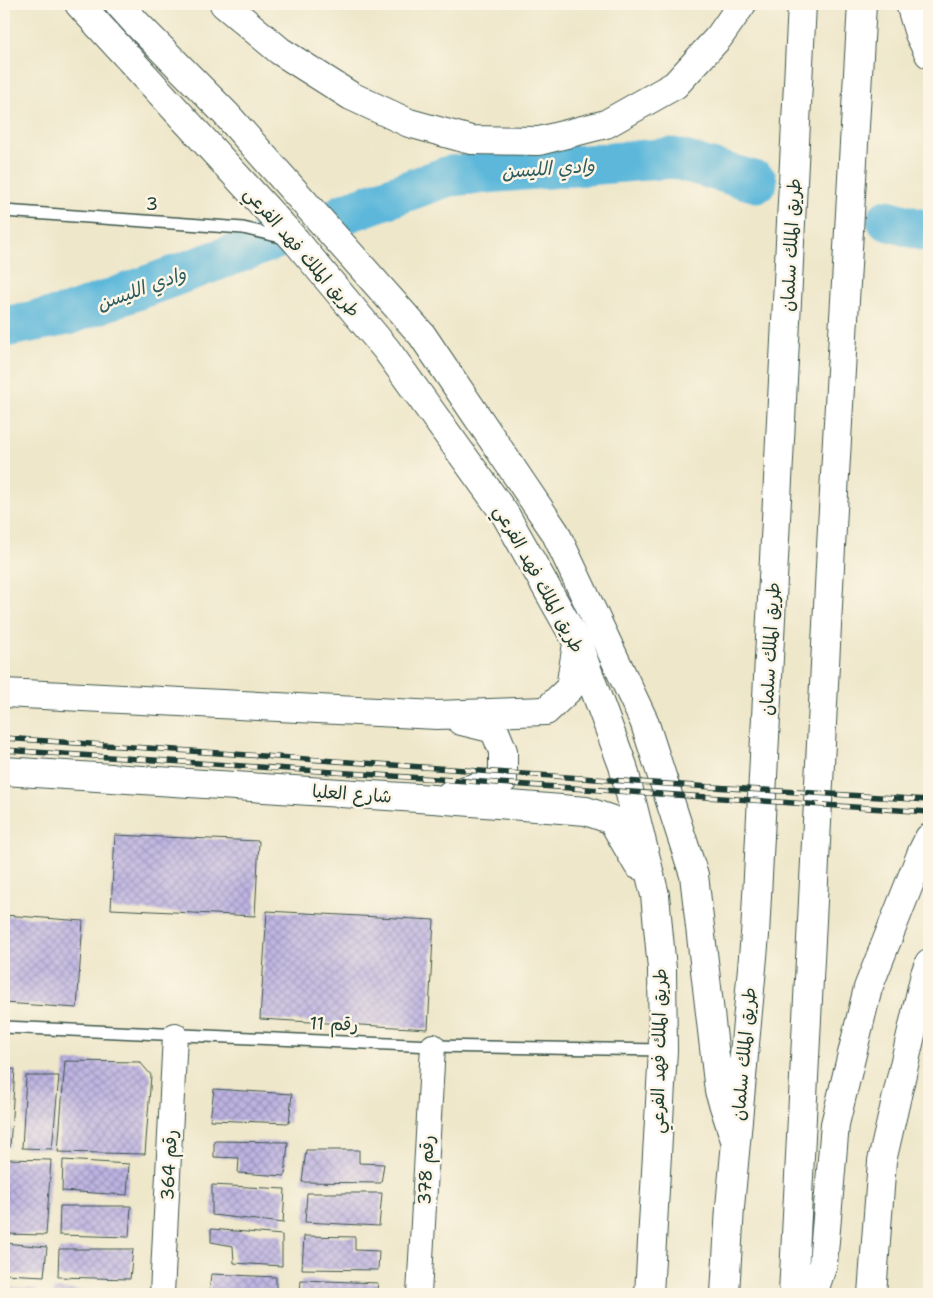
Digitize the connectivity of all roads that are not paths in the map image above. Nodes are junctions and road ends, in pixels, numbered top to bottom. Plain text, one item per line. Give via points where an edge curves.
1 (79, 4) edge
2 (119, 4) edge
3 (224, 4) edge
4 (742, 4) edge
5 (802, 4) edge
6 (862, 4) edge
7 (910, 4) edge
8 (929, 54) edge
9 (4, 211) edge
10 (296, 241) junction
11 (577, 642) junction
12 (4, 693) edge
13 (438, 715) junction
14 (4, 771) edge
15 (433, 799) junction
16 (929, 838) edge
17 (655, 895) junction
18 (929, 963) edge
19 (4, 1027) edge
20 (175, 1035) junction
21 (433, 1046) junction
22 (663, 1050) junction
23 (736, 1143) junction
24 (162, 1294) edge
25 (419, 1294) edge
26 (649, 1294) edge
27 (724, 1294) edge
28 (794, 1294) edge
29 (813, 1294) edge
30 (872, 1294) edge

1 - 10 main road, طريق الملك فهد الفرعي
2 - 23 main road via 226,114 422,335 555,532 644,721 694,875 719,1091
3 - 4 main road via 280,51 351,96 410,123 471,140 539,141 606,124 675,85 719,37
5 - 23 main road, طريق الملك سلمان via 755,935
6 - 28 main road
7 - 8 main road
9 - 10 lane, 3 via 243,228
10 - 11 main road, طريق الملك فهد الفرعي via 386,349 505,514
11 - 13 main road via 570,688 546,711
11 - 17 main road, طريق الملك فهد الفرعي via 623,766
12 - 13 main road
13 - 15 main road via 494,729 503,751 502,780
14 - 15 main road, شارع العليا
15 - 17 main road, شارع العليا via 586,811 612,820
16 - 29 main road via 868,988 835,1124 823,1264
17 - 22 main road, طريق الملك فهد الفرعي via 662,969
18 - 30 main road via 882,1161
19 - 20 lane, رقم 11
20 - 21 lane, رقم 11
20 - 24 street, رقم 364
21 - 22 lane, رقم 11
21 - 25 street, رقم 378
22 - 26 main road, طريق الملك فهد الفرعي
23 - 27 main road, طريق الملك سلمان

